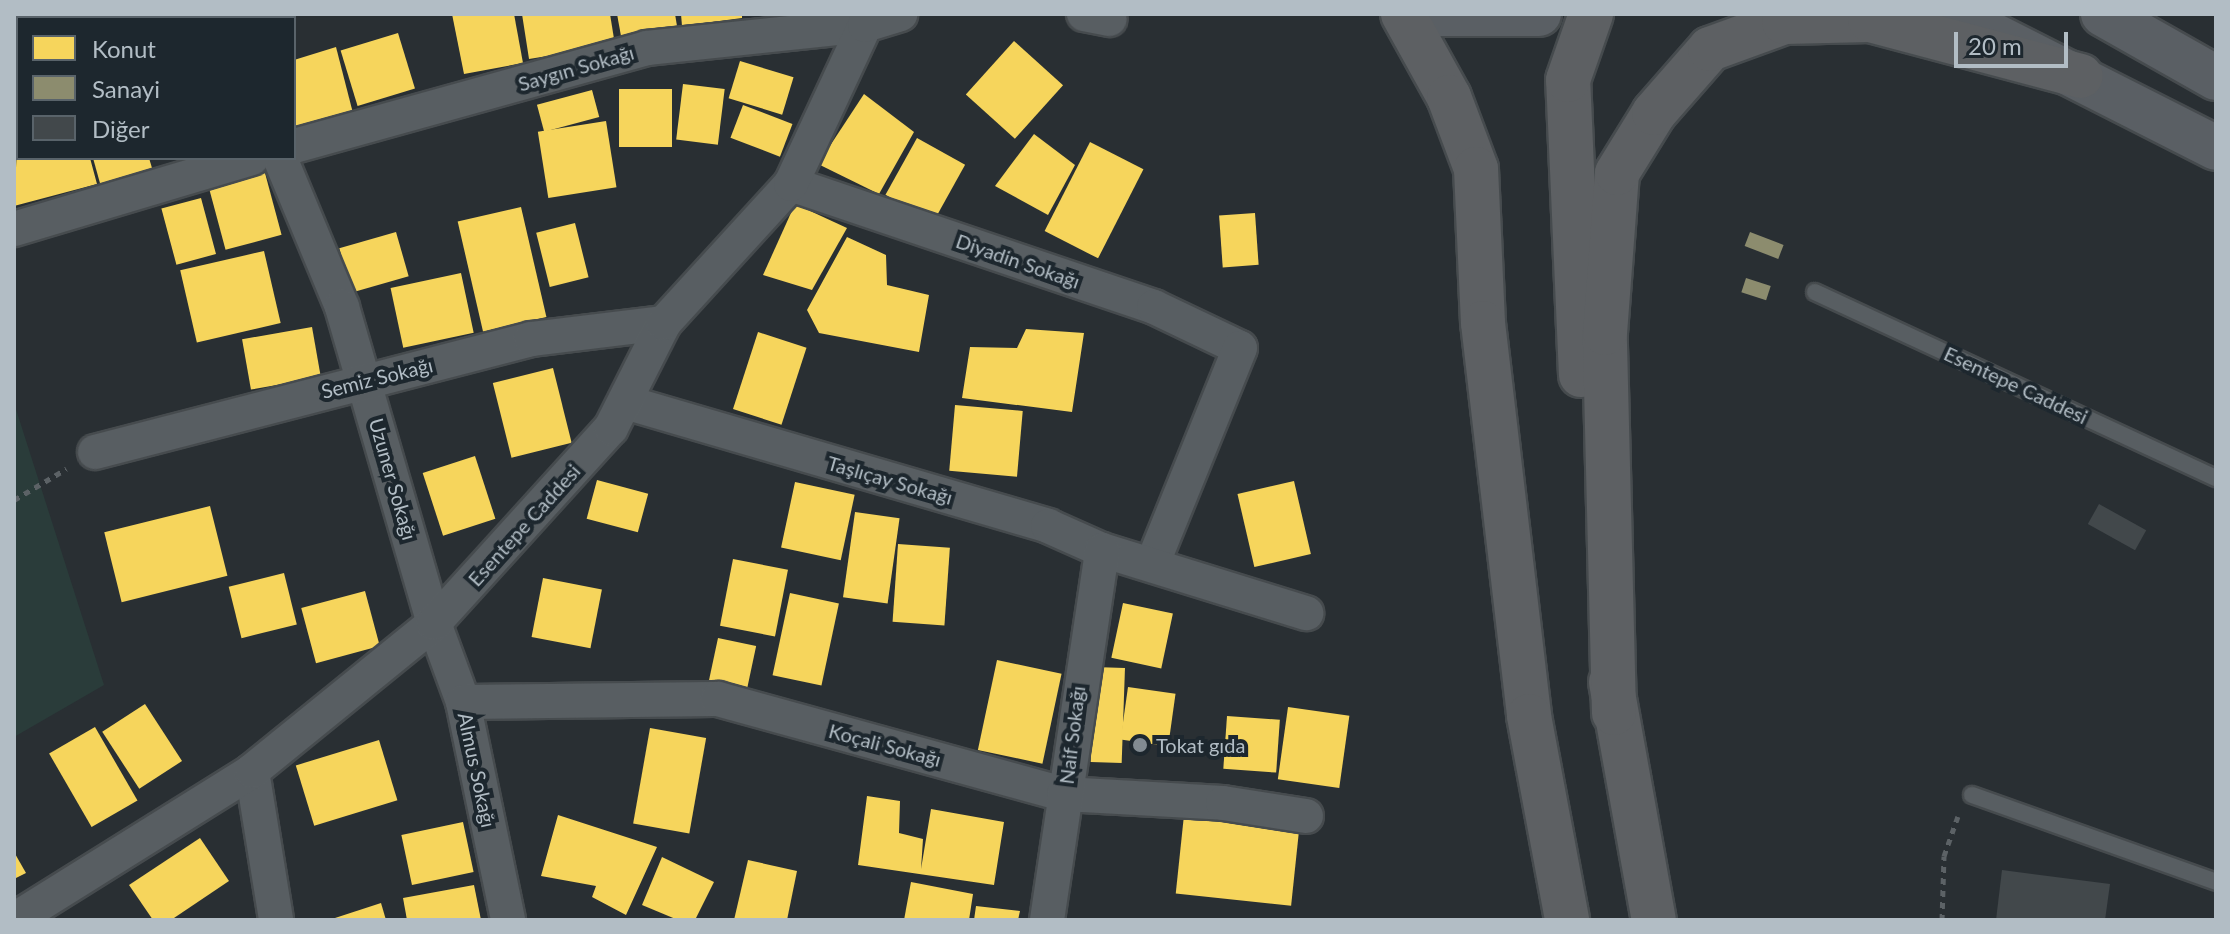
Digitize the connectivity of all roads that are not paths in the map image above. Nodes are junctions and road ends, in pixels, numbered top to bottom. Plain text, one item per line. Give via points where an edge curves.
1 (900, 14) edge
2 (1403, 14) edge
3 (1439, 14) edge
4 (1539, 14) edge
5 (1591, 14) edge
6 (1952, 14) edge
7 (2103, 14) edge
8 (865, 25) junction
9 (2081, 76) junction
10 (2216, 78) edge
11 (296, 145) edge
12 (2216, 148) edge
13 (245, 160) edge
14 (281, 160) edge
15 (791, 184) junction
16 (14, 229) edge
17 (1815, 292) dead end
18 (664, 323) junction
19 (365, 381) junction
20 (625, 402) junction
21 (95, 452) road end
22 (2216, 478) edge
23 (1102, 550) junction
24 (1152, 565) junction
25 (1306, 613) dead end
26 (434, 623) junction
27 (463, 702) junction
28 (1614, 713) junction
29 (252, 771) junction
30 (1064, 794) junction
31 (1972, 795) road end
32 (1306, 816) dead end
33 (2216, 882) edge
34 (14, 920) edge
35 (276, 920) edge
36 (508, 920) edge
37 (1047, 920) edge
38 (1567, 920) edge
39 (1654, 920) edge

1 - 8 street
2 - 38 highway via 1449,97 1476,169 1483,323 1529,716
3 - 4 main road
5 - 28 highway via 1568,80 1574,302
6 - 9 main road
7 - 10 main road
8 - 11 street, Saygın Sokağı via 647,48
8 - 15 street, Esentepe Caddesi
9 - 12 main road
9 - 28 highway via 1870,20 1784,22 1710,49 1654,113 1617,173 1605,333
13 - 16 street
14 - 19 street, Uzuner Sokağı via 342,307
15 - 18 street, Esentepe Caddesi
15 - 24 street, Diyadin Sokağı via 1154,307 1240,348
17 - 22 lane, Esentepe Caddesi
18 - 19 street, Semiz Sokağı via 531,339
18 - 20 street, Esentepe Caddesi
19 - 21 street, Semiz Sokağı
19 - 26 street, Uzuner Sokağı
20 - 23 street, Taşlıçay Sokağı via 1048,526
20 - 26 street, Esentepe Caddesi via 611,428
23 - 24 street, Taşlıçay Sokağı
23 - 30 street, Naif Sokağı
24 - 25 street, Taşlıçay Sokağı
26 - 27 street, Almus Sokağı
26 - 29 street, Esentepe Caddesi
27 - 30 street, Koçali Sokağı via 718,699
27 - 36 street, Almus Sokağı
28 - 39 highway
29 - 34 street, Esentepe Caddesi
29 - 35 street
30 - 32 street, Koçali Sokağı via 1223,803
30 - 37 street, Naif Sokağı
31 - 33 lane

